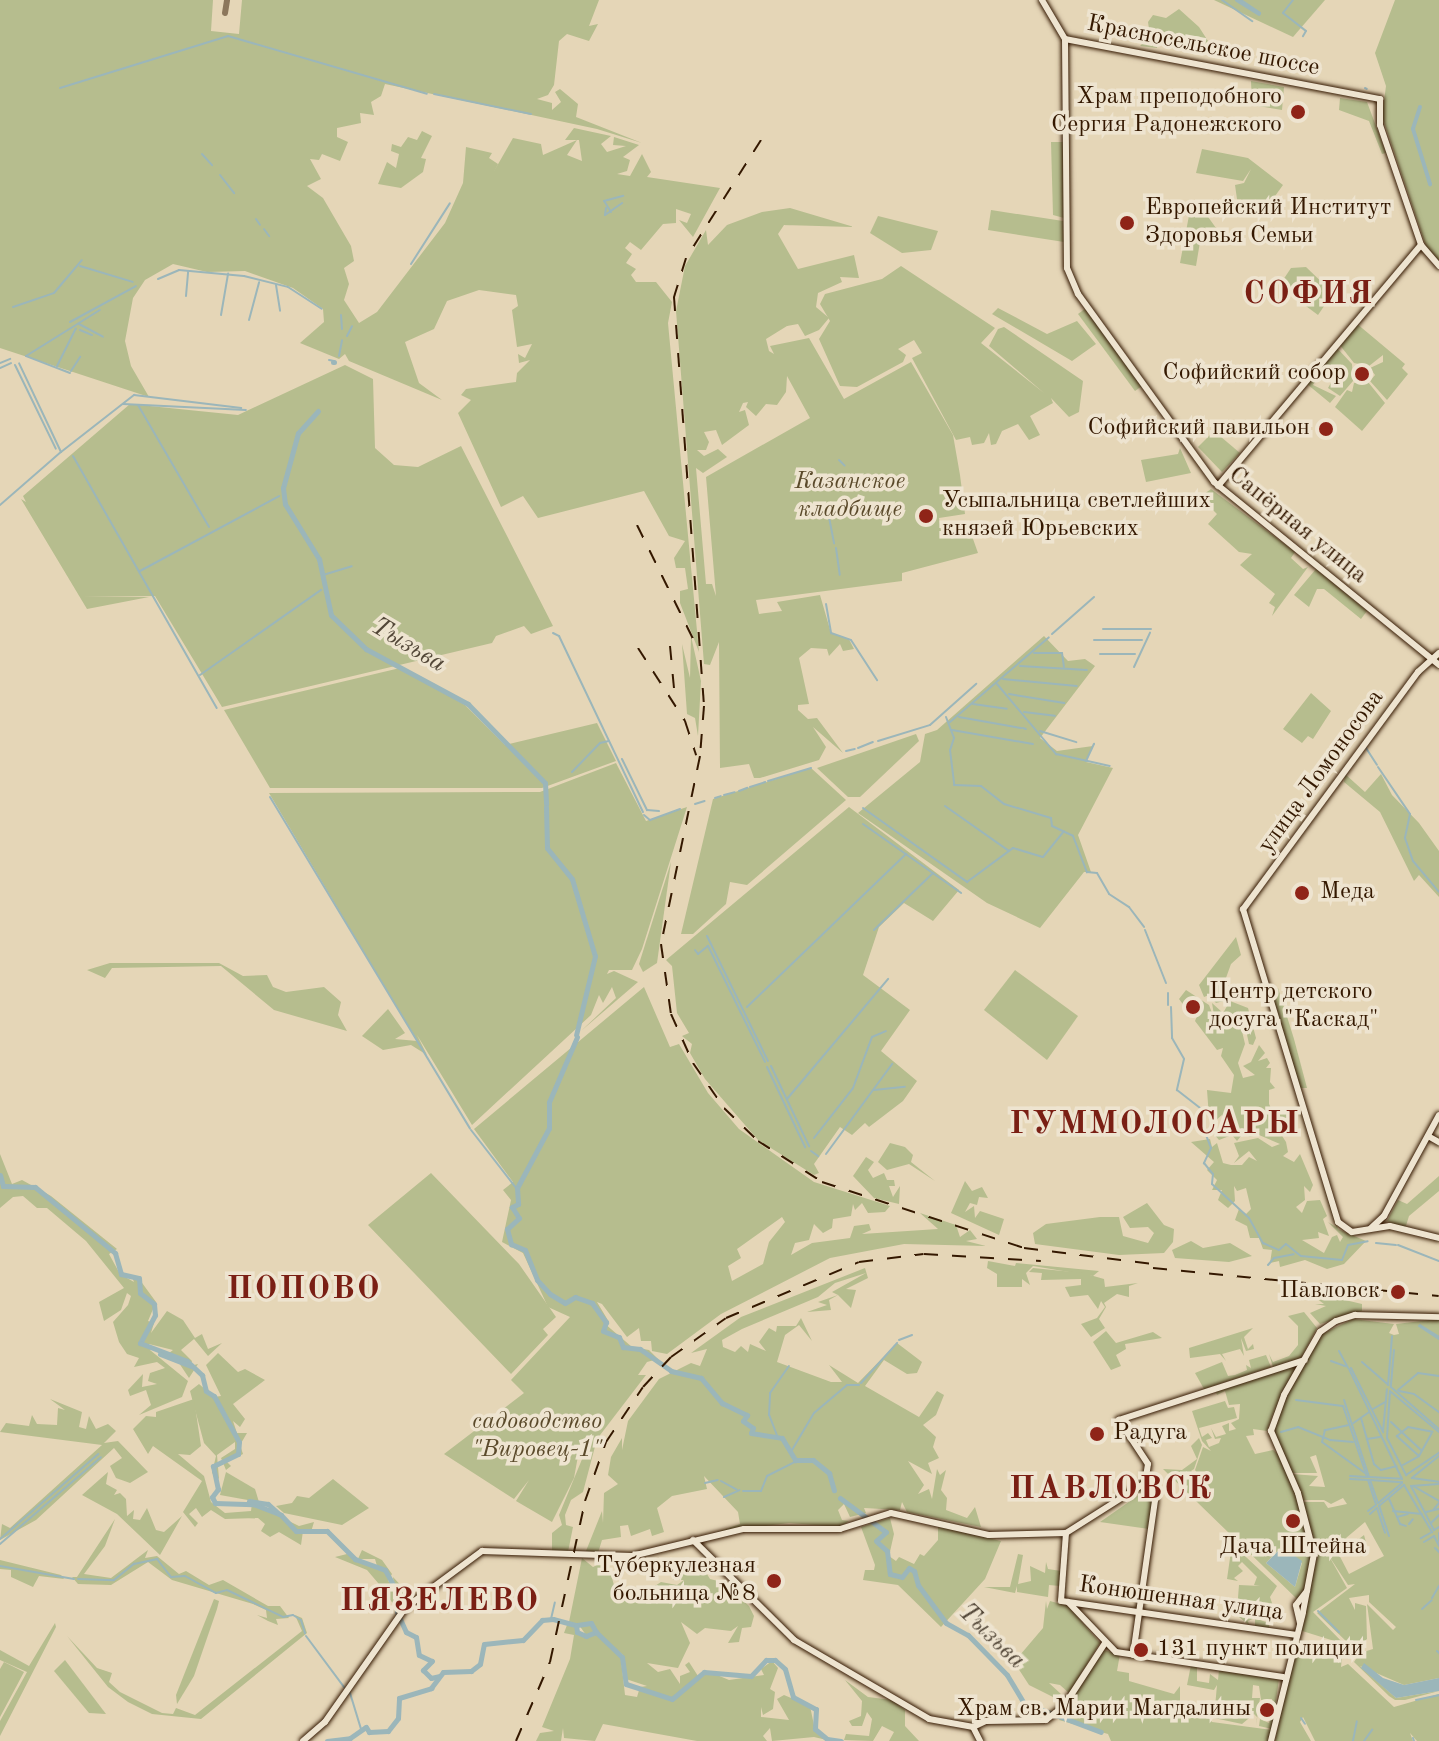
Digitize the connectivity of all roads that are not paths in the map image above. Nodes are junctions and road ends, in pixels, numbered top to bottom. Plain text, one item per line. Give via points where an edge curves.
1 (1042, 0) edge
2 (1065, 39) junction
3 (1421, 245) junction
4 (1439, 266) edge
5 (1218, 486) junction
6 (1437, 656) edge
7 (1439, 665) edge
8 (1439, 1115) edge
9 (1428, 1136) junction
10 (1439, 1142) edge
11 (1384, 1216) junction
12 (1390, 1226) junction
13 (1368, 1230) junction
14 (1439, 1238) edge
15 (1439, 1317) edge
16 (1305, 1360) junction
17 (1145, 1483) junction
18 (1066, 1533) junction
19 (693, 1540) junction
20 (1309, 1588) junction
21 (1065, 1602) junction
22 (1139, 1613) junction
23 (1300, 1624) junction
24 (1296, 1635) junction
25 (1105, 1643) junction
26 (1133, 1655) junction
27 (1283, 1677) junction
28 (973, 1727) junction
29 (303, 1741) edge
30 (980, 1741) edge
31 (1271, 1741) edge

1 - 2 street, Красносельское шоссе
2 - 3 street, Красносельское шоссе via 1380,99 1379,121
2 - 5 street, Сапёрная улица via 1068,274
3 - 4 street
3 - 5 street
5 - 6 street, Сапёрная улица
6 - 7 street, Сапёрная улица
6 - 13 street, улица Ломоносова via 1243,909 1337,1220 1350,1232
8 - 9 street
9 - 10 street
9 - 11 street
11 - 12 street
11 - 13 street
12 - 13 street
12 - 14 street
15 - 16 street via 1363,1315 1323,1329
16 - 17 street via 1119,1420 1147,1461
16 - 20 street via 1271,1429 1298,1493 1313,1551
17 - 18 street
17 - 22 street via 1155,1500
18 - 19 street via 989,1535 935,1520 878,1516 837,1529 759,1528
18 - 21 street
19 - 28 street via 797,1642 923,1717
19 - 29 street via 632,1556 486,1550 396,1617 325,1722
20 - 23 street
20 - 23 street via 1295,1607
21 - 22 street, Конюшенная улица
21 - 25 street
22 - 24 street, Конюшенная улица
22 - 26 street
23 - 24 street
24 - 27 street
25 - 26 street
25 - 28 street via 1060,1711 1046,1720 986,1721
26 - 27 street
27 - 31 street
28 - 30 street

